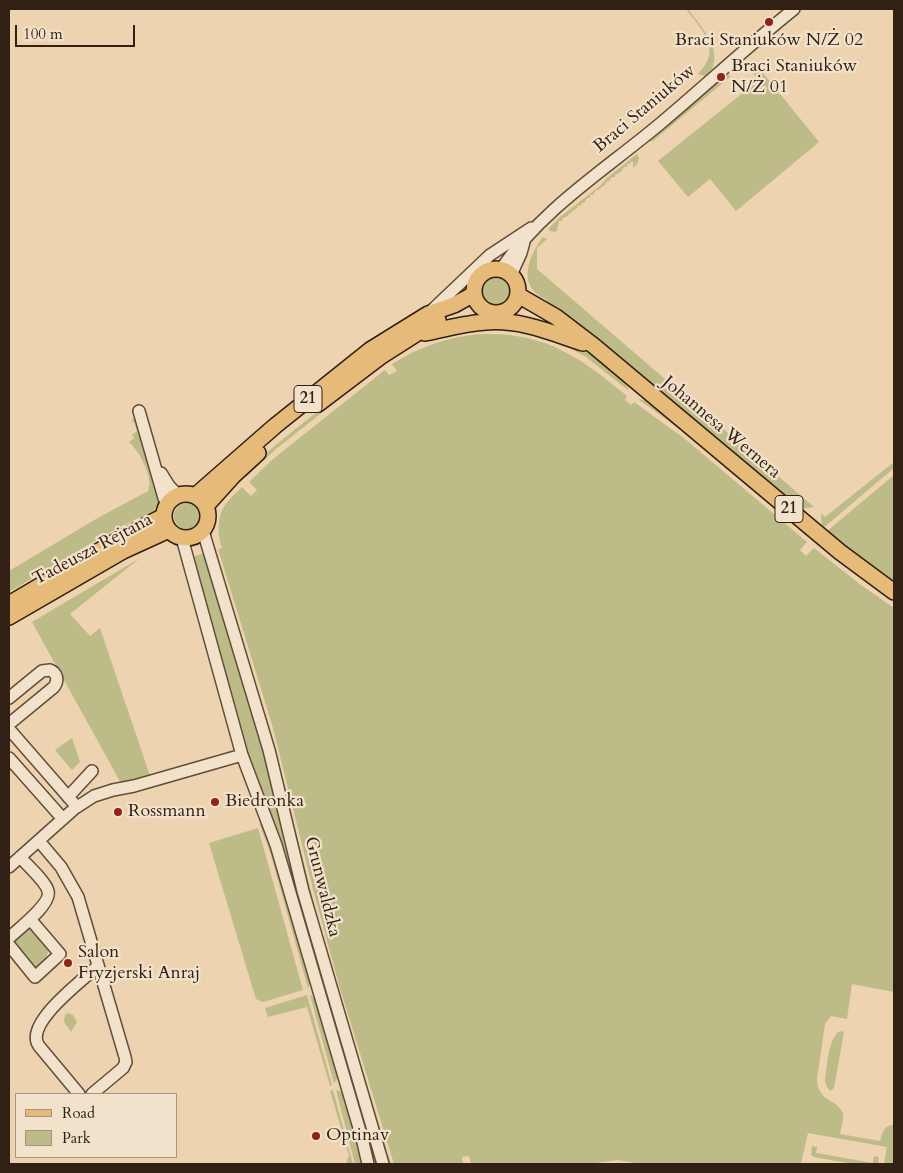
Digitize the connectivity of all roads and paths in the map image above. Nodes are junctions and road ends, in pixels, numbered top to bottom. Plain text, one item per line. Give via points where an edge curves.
1 (794, 9) edge
2 (539, 223) junction
3 (506, 272) junction
4 (475, 298) junction
5 (515, 300) junction
6 (428, 314) junction
7 (415, 335) junction
8 (594, 346) junction
9 (139, 411) dead end
10 (201, 501) junction
11 (170, 512) junction
12 (203, 531) junction
13 (182, 538) junction
14 (894, 592) edge
15 (9, 604) edge
16 (9, 618) edge
17 (9, 698) edge
18 (9, 724) edge
19 (9, 729) edge
20 (242, 755) junction
21 (9, 758) edge
22 (92, 771) dead end
23 (68, 796) junction
24 (70, 813) junction
25 (39, 841) junction
26 (20, 857) junction
27 (9, 868) edge
28 (30, 919) junction
29 (9, 938) edge
30 (9, 945) edge
31 (98, 966) junction
32 (78, 1093) edge
33 (93, 1093) edge
34 (368, 1164) edge
35 (382, 1164) edge

1 - 2 street, Braci Staniuków
2 - 3 street, Braci Staniuków via 524,242 522,253
2 - 6 street via 490,256
3 - 4 main road via 487,270 481,274 476,280
3 - 5 main road via 517,284
4 - 5 main road via 481,308 493,313 500,313
4 - 6 main road, 21
4 - 7 main road, 21
5 - 8 main road, Johannesa Wernera / 21 via 556,317
6 - 10 main road, 21 via 362,356 269,431
7 - 8 main road, 21 via 488,321 543,329
7 - 10 main road, 21 via 380,356
8 - 14 main road, Johannesa Wernera / 21 via 840,552
9 - 11 street via 152,456 169,486
10 - 11 main road via 184,494
10 - 12 main road via 208,519
11 - 13 main road via 177,536
11 - 15 main road, Tadeusza Rejtana
11 - 16 main road, Tadeusza Rejtana via 114,556
12 - 13 main road via 197,536
12 - 35 street, Grunwaldzka via 269,750 303,891
13 - 20 street, Grunwaldzka
17 - 18 street via 42,671 50,670 57,676 54,687
19 - 23 street
20 - 24 street via 103,792
20 - 34 street, Grunwaldzka via 276,845
21 - 24 street
22 - 23 street
23 - 24 street
24 - 25 street
25 - 26 street
25 - 31 street via 74,888
26 - 27 street
26 - 28 street via 48,892 45,904
28 - 29 street
28 - 30 street via 60,954 35,977
31 - 32 street via 47,1013 36,1034 39,1046
31 - 33 street via 126,1062

